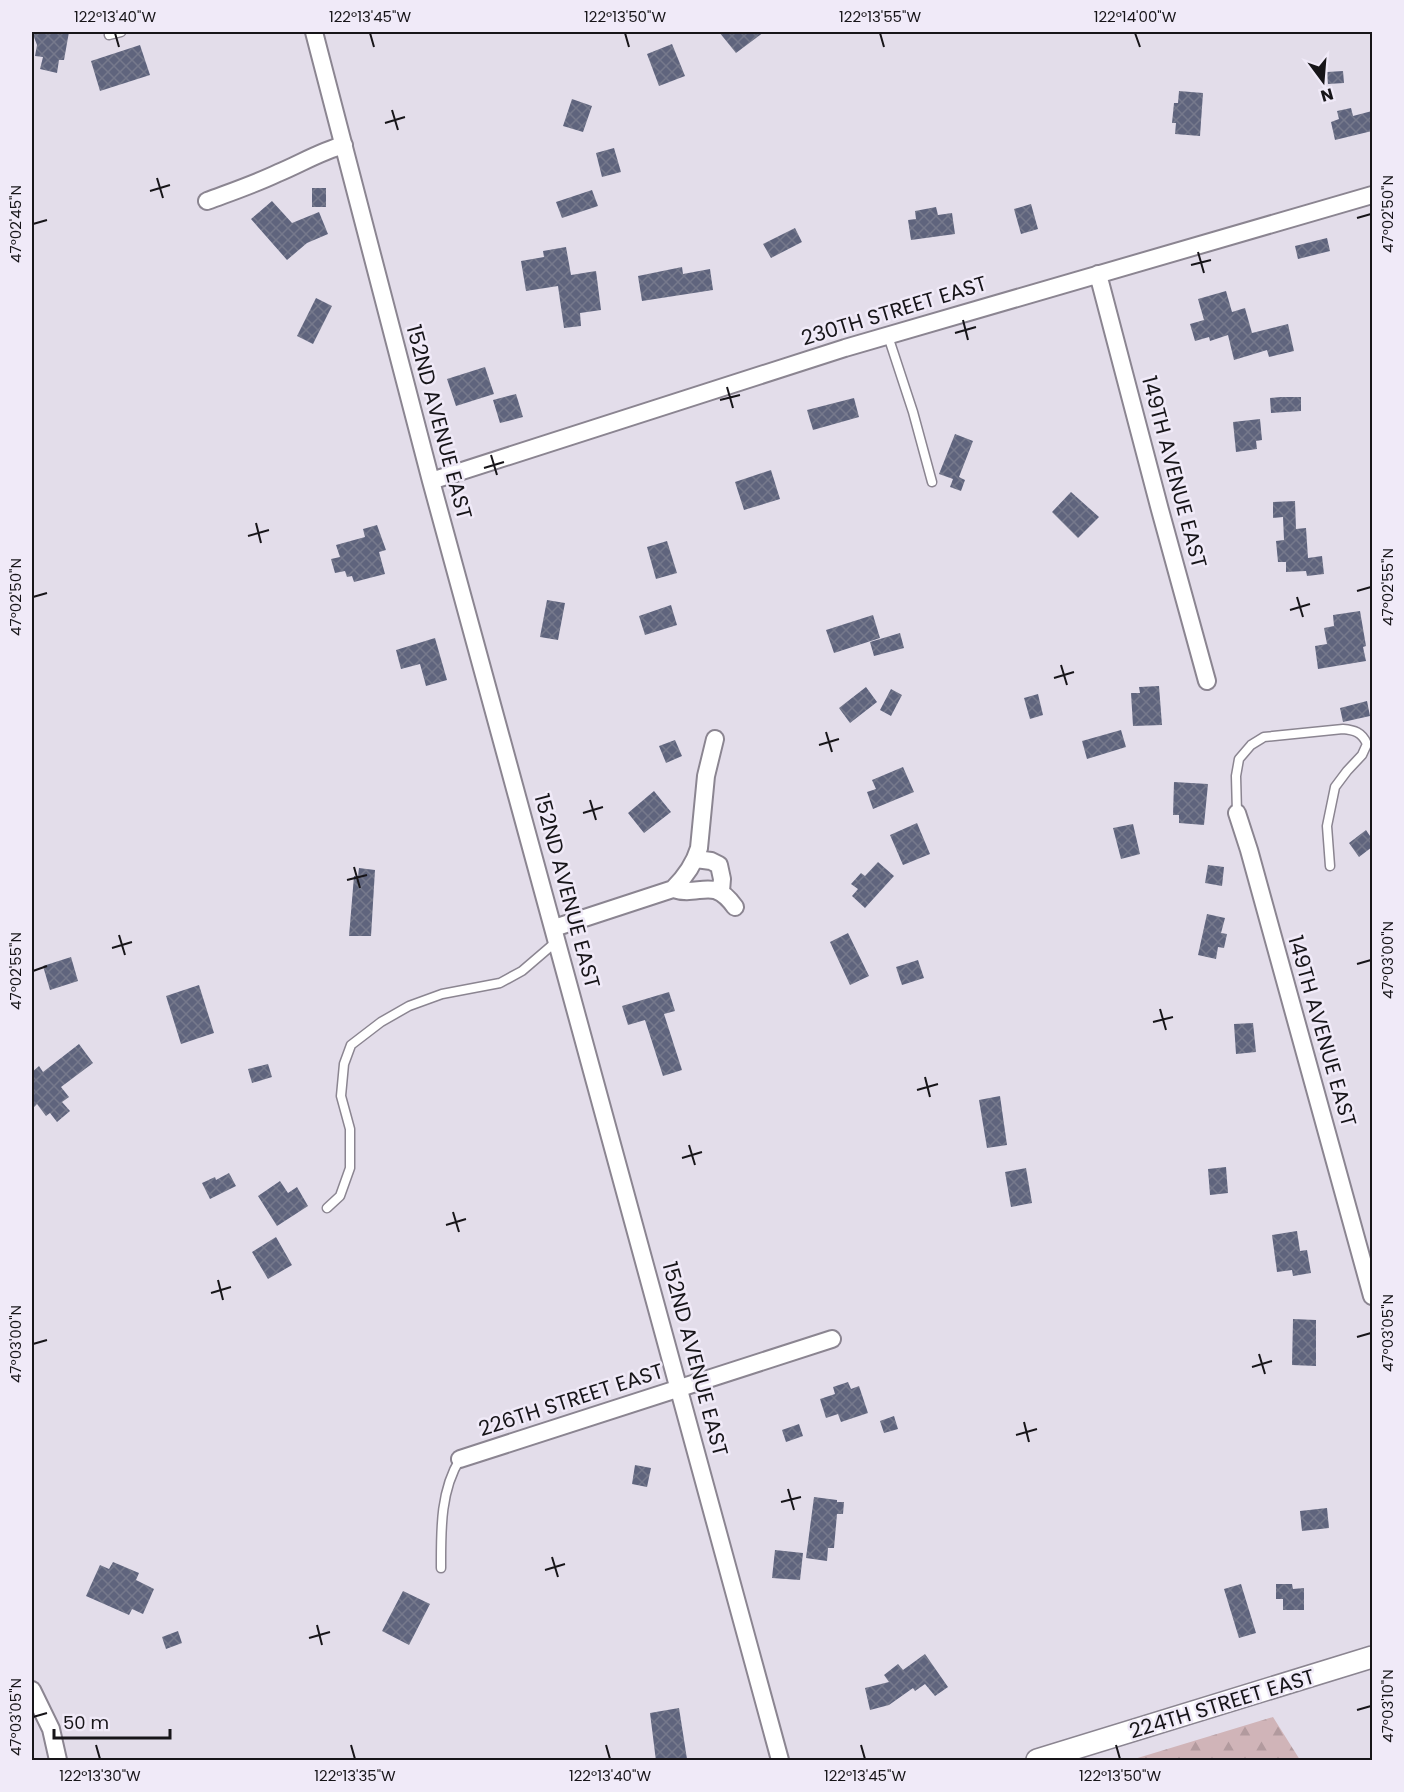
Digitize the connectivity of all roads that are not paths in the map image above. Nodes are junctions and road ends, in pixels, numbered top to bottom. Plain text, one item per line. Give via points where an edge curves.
1 (120, 32) edge
2 (314, 32) edge
3 (109, 35) dead end
4 (344, 145) junction
5 (1372, 195) edge
6 (207, 201) dead end
7 (1098, 274) junction
8 (888, 336) junction
9 (431, 481) junction
10 (932, 482) dead end
11 (1207, 681) dead end
12 (715, 740) dead end
13 (1237, 813) joint
14 (696, 859) junction
15 (1330, 866) dead end
16 (673, 889) junction
17 (721, 891) junction
18 (735, 907) dead end
19 (556, 934) junction
20 (327, 1208) dead end
21 (1372, 1296) edge
22 (832, 1339) dead end
23 (680, 1389) junction
24 (460, 1458) joint
25 (441, 1568) dead end
26 (1372, 1657) edge
27 (32, 1690) edge
28 (58, 1761) edge
29 (780, 1761) edge
30 (1037, 1761) edge

1 - 3 lane
2 - 4 street, 152ND AVENUE EAST
4 - 6 street via 326,149 309,160
4 - 9 street, 152ND AVENUE EAST
5 - 7 street, 230TH STREET EAST
7 - 8 street, 230TH STREET EAST
7 - 11 street, 149TH AVENUE EAST
8 - 9 street, 230TH STREET EAST
8 - 10 lane
9 - 19 street, 152ND AVENUE EAST
12 - 14 street via 706,776
13 - 15 lane via 1239,759 1251,746 1264,737 1355,730 1367,744 1335,787 1327,826
13 - 21 street, 149TH AVENUE EAST
14 - 16 street
14 - 17 street via 719,865
16 - 17 street
16 - 19 street
17 - 18 street
19 - 20 lane via 522,971 500,983 442,994 409,1006 351,1045 344,1064 341,1096 350,1129 350,1168 340,1196
19 - 23 street, 152ND AVENUE EAST
22 - 23 street, 226TH STREET EAST
23 - 24 street, 226TH STREET EAST
23 - 29 street, 152ND AVENUE EAST
24 - 25 lane via 445,1498
26 - 30 street, 224TH STREET EAST
27 - 28 street via 51,1730

